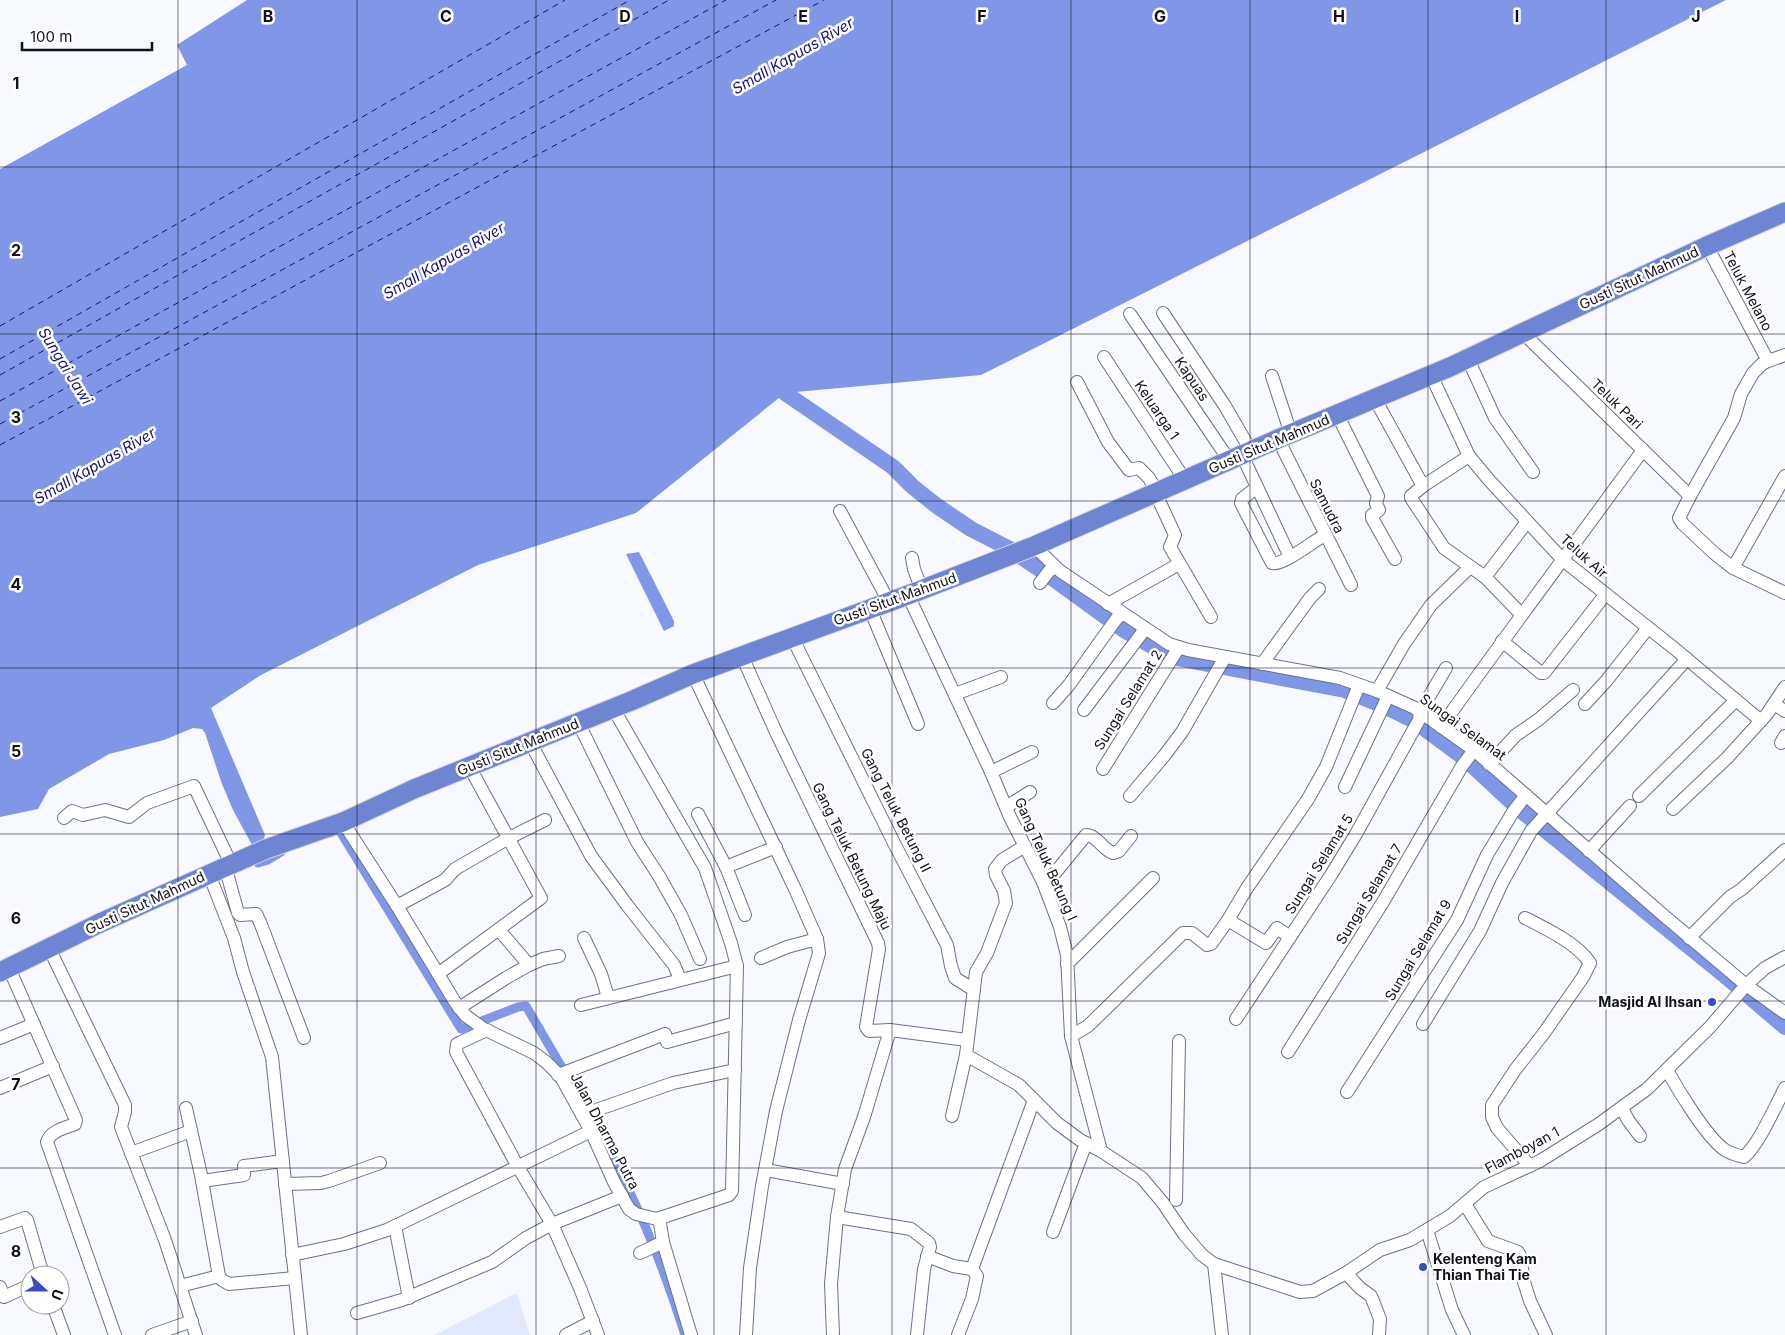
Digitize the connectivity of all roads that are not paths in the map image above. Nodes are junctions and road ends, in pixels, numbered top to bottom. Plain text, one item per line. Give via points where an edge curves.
1 (1785, 212) edge
2 (1707, 246) junction
3 (1163, 313) dead end
4 (1130, 314) dead end
5 (1523, 333) junction
6 (1785, 354) edge
7 (1104, 357) dead end
8 (1468, 359) junction
9 (1768, 361) junction
10 (1431, 375) junction
11 (1272, 376) dead end
12 (1077, 382) dead end
13 (1375, 399) junction
14 (1337, 414) junction
15 (1284, 437) junction
16 (1643, 450) junction
17 (1241, 455) junction
18 (1469, 456) junction
19 (1533, 472) dead end
20 (1785, 476) edge
21 (1185, 480) junction
22 (1423, 486) junction
23 (1257, 487) junction
24 (1156, 492) junction
25 (1690, 496) junction
26 (840, 511) dead end
27 (1527, 522) junction
28 (1325, 535) junction
29 (1030, 548) junction
30 (1290, 557) junction
31 (912, 558) dead end
32 (1395, 559) dead end
33 (1563, 560) junction
34 (1179, 564) junction
35 (1470, 567) junction
36 (1732, 568) junction
37 (1485, 577) junction
38 (1351, 585) dead end
39 (1320, 589) dead end
40 (915, 593) junction
41 (1785, 593) edge
42 (1605, 595) junction
43 (889, 602) junction
44 (1108, 604) junction
45 (870, 609) junction
46 (1521, 614) junction
47 (1211, 617) dead end
48 (1117, 620) junction
49 (1648, 628) junction
50 (1143, 631) junction
51 (792, 637) junction
52 (1502, 640) junction
53 (1175, 654) junction
54 (742, 656) junction
55 (1687, 659) junction
56 (1221, 664) junction
57 (1262, 664) junction
58 (1446, 668) dead end
59 (693, 674) junction
60 (1001, 677) dead end
61 (1785, 687) edge
62 (1358, 688) junction
63 (1572, 690) dead end
64 (955, 694) junction
65 (1383, 700) junction
66 (1736, 700) junction
67 (1053, 703) dead end
68 (1585, 704) dead end
69 (613, 708) junction
70 (1779, 708) edge
71 (1084, 710) dead end
72 (1418, 720) junction
73 (1760, 721) junction
74 (578, 722) junction
75 (918, 724) dead end
76 (1441, 727) junction
77 (530, 742) junction
78 (1032, 752) dead end
79 (1468, 757) junction
80 (1489, 764) junction
81 (469, 766) junction
82 (1103, 769) dead end
83 (991, 772) junction
84 (1345, 787) dead end
85 (1030, 792) dead end
86 (1130, 796) dead end
87 (1639, 796) dead end
88 (1519, 803) junction
89 (1006, 806) junction
90 (1630, 806) dead end
91 (1673, 809) dead end
92 (698, 814) dead end
93 (1544, 817) junction
94 (64, 818) dead end
95 (545, 820) dead end
96 (343, 822) junction
97 (1131, 836) dead end
98 (507, 838) junction
99 (1025, 846) junction
100 (776, 847) junction
101 (1785, 850) edge
102 (1589, 851) junction
103 (227, 866) junction
104 (726, 867) junction
105 (1153, 878) dead end
106 (1042, 882) junction
107 (398, 906) junction
108 (744, 915) dead end
109 (1525, 918) dead end
110 (1228, 920) junction
111 (498, 930) junction
112 (1290, 937) junction
113 (584, 938) dead end
114 (1689, 938) junction
115 (817, 939) junction
116 (49, 948) junction
117 (559, 956) dead end
118 (1785, 957) edge
119 (761, 958) dead end
120 (700, 959) dead end
121 (1067, 964) junction
122 (529, 965) junction
123 (737, 966) junction
124 (5, 970) edge
125 (438, 974) junction
126 (680, 980) junction
127 (1746, 986) junction
128 (974, 990) junction
129 (608, 997) junction
130 (581, 1005) dead end
131 (463, 1012) junction
132 (1785, 1013) edge
133 (1236, 1019) dead end
134 (736, 1023) junction
135 (34, 1024) junction
136 (1423, 1024) dead end
137 (486, 1029) junction
138 (890, 1030) junction
139 (1072, 1036) junction
140 (0, 1038) edge
141 (304, 1038) dead end
142 (968, 1040) junction
143 (1179, 1041) dead end
144 (1288, 1052) dead end
145 (966, 1055) junction
146 (53, 1066) junction
147 (735, 1070) junction
148 (1667, 1070) junction
149 (564, 1072) junction
150 (0, 1088) edge
151 (1785, 1088) edge
152 (1346, 1092) dead end
153 (1034, 1100) junction
154 (186, 1108) dead end
155 (1622, 1108) junction
156 (582, 1115) junction
157 (952, 1116) dead end
158 (191, 1131) junction
159 (591, 1132) junction
160 (1640, 1136) dead end
161 (1086, 1144) junction
162 (1101, 1151) junction
163 (131, 1153) junction
164 (283, 1161) junction
165 (380, 1163) dead end
166 (1530, 1166) junction
167 (518, 1167) junction
168 (766, 1170) junction
169 (202, 1181) junction
170 (285, 1184) junction
171 (843, 1184) junction
172 (622, 1196) junction
173 (1164, 1203) junction
174 (1465, 1204) junction
175 (646, 1216) junction
176 (837, 1217) junction
177 (552, 1224) junction
178 (395, 1226) junction
179 (0, 1227) edge
180 (1427, 1230) junction
181 (1053, 1232) dead end
182 (292, 1255) junction
183 (927, 1256) junction
184 (1214, 1264) junction
185 (40, 1265) edge
186 (972, 1269) junction
187 (1346, 1274) junction
188 (220, 1276) junction
189 (295, 1278) junction
190 (0, 1286) edge
191 (180, 1286) junction
192 (20, 1290) edge
193 (409, 1298) junction
194 (357, 1313) dead end
195 (57, 1315) edge
196 (192, 1321) junction
197 (593, 1321) junction
198 (64, 1335) edge
199 (116, 1335) edge
200 (152, 1335) edge
201 (196, 1335) edge
202 (301, 1335) edge
203 (566, 1335) edge
204 (598, 1335) edge
205 (691, 1335) edge
206 (746, 1335) edge
207 (833, 1335) edge
208 (917, 1335) edge
209 (958, 1335) edge
210 (1222, 1335) edge
211 (1379, 1335) edge
212 (1464, 1335) edge
213 (1546, 1335) edge

1 - 2 highway, Gusti Situt Mahmud
2 - 5 highway, Gusti Situt Mahmud
2 - 9 street, Teluk Melano
3 - 17 street via 1220,399
4 - 17 street, Kapuas
5 - 8 highway, Gusti Situt Mahmud
5 - 16 street, Teluk Pari
6 - 9 street
7 - 21 street, Keluarga 1
8 - 10 highway, Gusti Situt Mahmud
8 - 19 street via 1496,418
9 - 25 street via 1753,373 1741,394 1734,418
10 - 13 highway, Gusti Situt Mahmud
10 - 18 street, Teluk Air
11 - 15 street, Samudra
12 - 24 street via 1108,442 1129,470 1139,468 1149,478
13 - 14 highway, Gusti Situt Mahmud
13 - 22 street
14 - 15 highway, Gusti Situt Mahmud
14 - 32 street via 1378,496 1376,504 1379,510 1372,518
15 - 17 highway, Gusti Situt Mahmud
15 - 28 street, Samudra
16 - 25 street, Teluk Pari
16 - 33 street
17 - 21 highway, Gusti Situt Mahmud
17 - 23 street
18 - 22 street
18 - 27 street, Teluk Air
20 - 36 street
21 - 24 highway, Gusti Situt Mahmud
22 - 35 street via 1411,496 1411,501 1444,548
23 - 30 street
23 - 30 street via 1241,500 1242,504 1272,564
24 - 29 highway, Gusti Situt Mahmud
24 - 34 street via 1175,535 1170,545
25 - 36 street via 1679,518
26 - 43 street
27 - 33 street, Teluk Air
27 - 37 street
28 - 30 street
28 - 38 street, Samudra
29 - 40 highway, Gusti Situt Mahmud
29 - 44 street, Sungai Selamat via 1047,575
31 - 40 street, Gang Teluk Betung I
33 - 42 street, Teluk Air
33 - 46 street
34 - 44 street
34 - 47 street
35 - 37 street
35 - 65 street via 1431,605 1404,644
36 - 41 street
37 - 46 street
39 - 57 street
40 - 43 highway, Gusti Situt Mahmud
40 - 64 street, Gang Teluk Betung I
42 - 49 street, Teluk Air
42 - 52 street via 1544,673
43 - 45 highway, Gusti Situt Mahmud
44 - 48 street, Sungai Selamat
45 - 51 highway, Gusti Situt Mahmud
45 - 75 street
46 - 52 street
48 - 50 street, Sungai Selamat
48 - 67 street
49 - 55 street, Teluk Air
49 - 68 street
50 - 53 street, Sungai Selamat via 1162,640
50 - 71 street
51 - 54 highway, Gusti Situt Mahmud
51 - 128 street, Gang Teluk Betung II via 948,945 955,978
52 - 76 street
53 - 56 street, Sungai Selamat
53 - 82 street, Sungai Selamat 2
54 - 59 highway, Gusti Situt Mahmud
54 - 138 street, Gang Teluk Betung Maju via 878,943 866,1027 869,1031
55 - 66 street, Teluk Air
55 - 93 street
56 - 57 street, Sungai Selamat
56 - 86 street via 1182,732
57 - 62 street, Sungai Selamat via 1340,678
58 - 72 street, Sungai Selamat 5
59 - 69 highway, Gusti Situt Mahmud
59 - 100 street
60 - 64 street
61 - 70 street
62 - 65 street, Sungai Selamat
62 - 110 street via 1326,768
63 - 80 street via 1516,735
64 - 83 street, Gang Teluk Betung I
65 - 72 street, Sungai Selamat via 1415,708
65 - 84 street
66 - 73 street, Teluk Air
66 - 87 street
69 - 74 highway, Gusti Situt Mahmud
69 - 123 street via 706,868
70 - 73 street
72 - 76 street, Sungai Selamat
72 - 112 street, Sungai Selamat 5 via 1356,834
73 - 91 street via 1728,758
74 - 77 highway, Gusti Situt Mahmud
74 - 120 street via 637,842 677,908
76 - 79 street, Sungai Selamat
77 - 81 highway, Gusti Situt Mahmud
77 - 126 street via 591,856 674,965
78 - 83 street
79 - 80 street, Sungai Selamat
79 - 144 street, Sungai Selamat 7 via 1383,902
80 - 88 street, Sungai Selamat
81 - 96 highway, Gusti Situt Mahmud
81 - 98 street
83 - 89 street, Gang Teluk Betung I
85 - 89 street
88 - 93 street, Sungai Selamat
88 - 152 street, Sungai Selamat 9 via 1487,855 1457,920
89 - 99 street, Gang Teluk Betung I
90 - 102 street
92 - 104 street
93 - 102 street, Sungai Selamat
93 - 136 street via 1505,876 1480,931
94 - 103 street via 72,811 83,815 105,810 129,817 146,803 194,786
95 - 98 street
96 - 103 highway, Gusti Situt Mahmud
96 - 107 street, Jalan Dharma Putra
97 - 106 street via 1113,854 1094,837 1086,836 1055,874
98 - 107 street via 455,869 445,880
98 - 111 street via 541,898
99 - 106 street, Gang Teluk Betung I
99 - 128 street via 1002,860 995,869 1006,903 988,954 976,972
100 - 104 street
100 - 115 street
101 - 114 street
102 - 114 street, Sungai Selamat
103 - 116 highway, Gusti Situt Mahmud
103 - 141 street via 238,913 256,914
103 - 164 street via 234,938 272,1057
104 - 108 street
105 - 121 street
106 - 121 street, Gang Teluk Betung I via 1060,927
107 - 125 street, Jalan Dharma Putra
109 - 166 street via 1581,952 1590,963 1504,1086 1491,1111 1498,1128
110 - 112 street via 1266,943 1277,928
110 - 139 street via 1209,945 1192,933 1183,933 1088,1026
111 - 122 street
111 - 125 street
112 - 133 street, Sungai Selamat 5
113 - 129 street
114 - 127 street, Sungai Selamat
115 - 119 street
115 - 168 street via 819,953 776,1111
116 - 124 highway, Gusti Situt Mahmud
116 - 163 street via 125,1105 121,1126
117 - 122 street
118 - 127 street, Flamboyan 1 via 1765,968
121 - 139 street, Gang Teluk Betung I
122 - 131 street
123 - 126 street
123 - 134 street
124 - 135 street
125 - 131 street, Jalan Dharma Putra
126 - 129 street
127 - 132 street, Sungai Selamat
127 - 148 street, Flamboyan 1 via 1710,1028
128 - 142 street
129 - 130 street
131 - 137 street, Jalan Dharma Putra
134 - 147 street
134 - 149 street via 667,1042 665,1034
135 - 140 street
135 - 146 street
137 - 149 street, Jalan Dharma Putra
137 - 167 street via 457,1044 456,1052
138 - 142 street
138 - 171 street
139 - 162 street, Gang Teluk Betung I
142 - 145 street
143 - 173 street via 1180,1201
145 - 153 street via 1018,1085
145 - 157 street
146 - 150 street
146 - 199 street via 76,1120 75,1124 50,1135 47,1142
147 - 156 street via 673,1083
147 - 175 street via 731,1194
148 - 151 street via 1709,1134 1724,1150 1744,1157
148 - 155 street, Flamboyan 1
149 - 156 street, Jalan Dharma Putra
153 - 161 street via 1057,1123
153 - 186 street
154 - 158 street
155 - 160 street
155 - 166 street, Flamboyan 1
156 - 159 street, Jalan Dharma Putra
158 - 163 street
158 - 169 street
159 - 167 street
159 - 172 street, Jalan Dharma Putra
161 - 162 street
161 - 181 street
162 - 173 street via 1142,1178
163 - 191 street
164 - 169 street via 244,1166 244,1175
164 - 170 street
165 - 170 street via 330,1181
166 - 174 street, Flamboyan 1 via 1484,1188
167 - 177 street
167 - 178 street
168 - 171 street
168 - 206 street via 750,1268
169 - 188 street
170 - 182 street
171 - 176 street
172 - 175 street, Jalan Dharma Putra via 629,1209
172 - 177 street
173 - 184 street via 1184,1234
174 - 180 street, Flamboyan 1
174 - 213 street via 1488,1241 1518,1252 1530,1301
175 - 205 street, Jalan Dharma Putra via 661,1225 652,1247
176 - 183 street via 911,1229 930,1245
176 - 207 street via 831,1284
177 - 193 street via 492,1262
177 - 197 street
178 - 182 street via 344,1244
178 - 193 street
179 - 185 street via 25,1218 28,1220
180 - 187 street, Flamboyan 1 via 1410,1240 1380,1250
180 - 212 street via 1452,1310
182 - 189 street
183 - 186 street
183 - 208 street
184 - 187 street, Flamboyan 1 via 1300,1292 1313,1291
184 - 210 street
186 - 209 street via 977,1276 976,1286
187 - 211 street via 1371,1296 1380,1319
188 - 189 street via 229,1284
188 - 191 street
189 - 202 street
190 - 192 street via 4,1297
191 - 196 street
193 - 194 street
195 - 198 street
196 - 200 street
196 - 201 street
197 - 203 street
197 - 204 street

